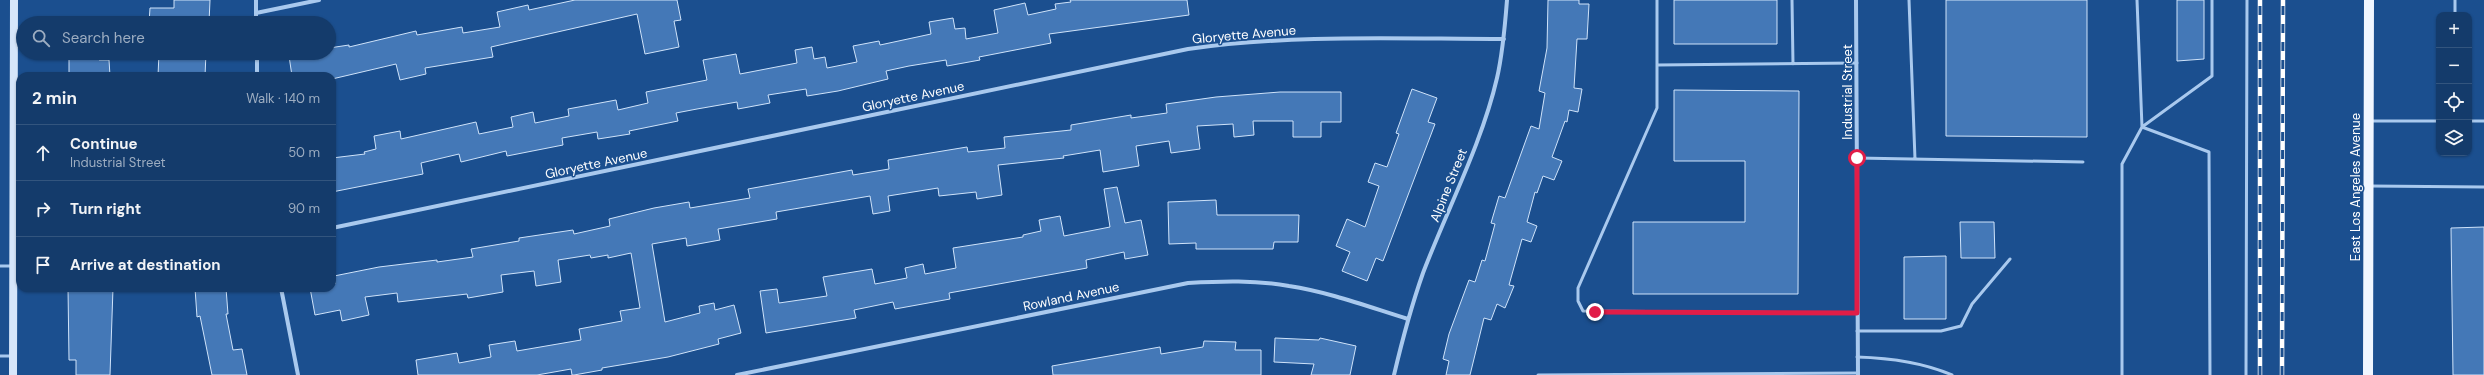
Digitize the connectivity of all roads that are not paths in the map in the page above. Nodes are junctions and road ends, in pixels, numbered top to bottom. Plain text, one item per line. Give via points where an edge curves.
1 (14, 0) edge
2 (256, 0) edge
3 (319, 0) edge
4 (1507, 0) edge
5 (1657, 0) edge
6 (1792, 0) edge
7 (1856, 0) edge
8 (1910, 0) edge
9 (2137, 0) edge
10 (2212, 0) edge
11 (2247, 0) edge
12 (2369, 0) edge
13 (2455, 0) edge
14 (2455, 12) edge
15 (256, 13) joint
16 (1504, 39) junction
17 (257, 60) edge
18 (1857, 63) junction
19 (1792, 64) junction
20 (1657, 65) junction
21 (257, 72) edge
22 (2369, 121) junction
23 (2436, 121) edge
24 (2472, 121) edge
25 (2484, 121) edge
26 (2142, 127) junction
27 (1857, 158) junction
28 (1915, 159) junction
29 (2083, 162) dead end
30 (2368, 186) junction
31 (2484, 187) edge
32 (336, 227) edge
33 (2010, 259) dead end
34 (0, 266) edge
35 (13, 266) junction
36 (282, 292) edge
37 (1857, 313) junction
38 (1408, 319) junction
39 (1857, 331) junction
40 (0, 356) edge
41 (13, 356) junction
42 (1857, 357) junction
43 (1695, 374) edge
44 (1789, 374) edge
45 (1858, 374) edge
46 (13, 375) edge
47 (298, 375) edge
48 (738, 375) edge
49 (1394, 375) edge
50 (1538, 375) edge
51 (1952, 375) edge
52 (2122, 375) edge
53 (2210, 375) edge
54 (2246, 375) edge
55 (2368, 375) edge

1 - 35 main road
2 - 15 street
3 - 15 street
4 - 16 street, Alpine Street
5 - 20 lane
6 - 19 lane
7 - 18 street, Industrial Street
8 - 28 lane
9 - 26 lane
10 - 26 lane via 2212,76
11 - 54 lane
12 - 22 main road, East Los Angeles Avenue
13 - 14 lane
16 - 32 street, Gloryette Avenue via 1286,39 1188,48
16 - 38 street, Alpine Street via 1497,78 1487,112 1423,273
17 - 21 street
18 - 19 lane
18 - 27 street, Industrial Street
19 - 20 lane
20 - 37 lane via 1657,108 1578,288 1578,301 1583,311
22 - 23 lane
22 - 30 main road, East Los Angeles Avenue
24 - 25 lane
26 - 52 lane via 2122,164
26 - 53 lane via 2209,152
27 - 28 lane
27 - 37 street, Industrial Street
28 - 29 lane
30 - 31 lane
30 - 55 main road, East Los Angeles Avenue
33 - 39 lane via 1972,304 1961,326 1941,331
34 - 35 lane
35 - 41 main road
36 - 47 street
37 - 39 street, Industrial Street
38 - 48 street, Rowland Avenue via 1289,286 1242,281 1188,283
38 - 49 street, Alpine Street
39 - 42 street, Industrial Street
40 - 41 lane
41 - 46 main road
42 - 45 street, Industrial Street
42 - 51 lane via 1883,358 1931,366
43 - 44 lane
43 - 50 lane
44 - 45 lane

